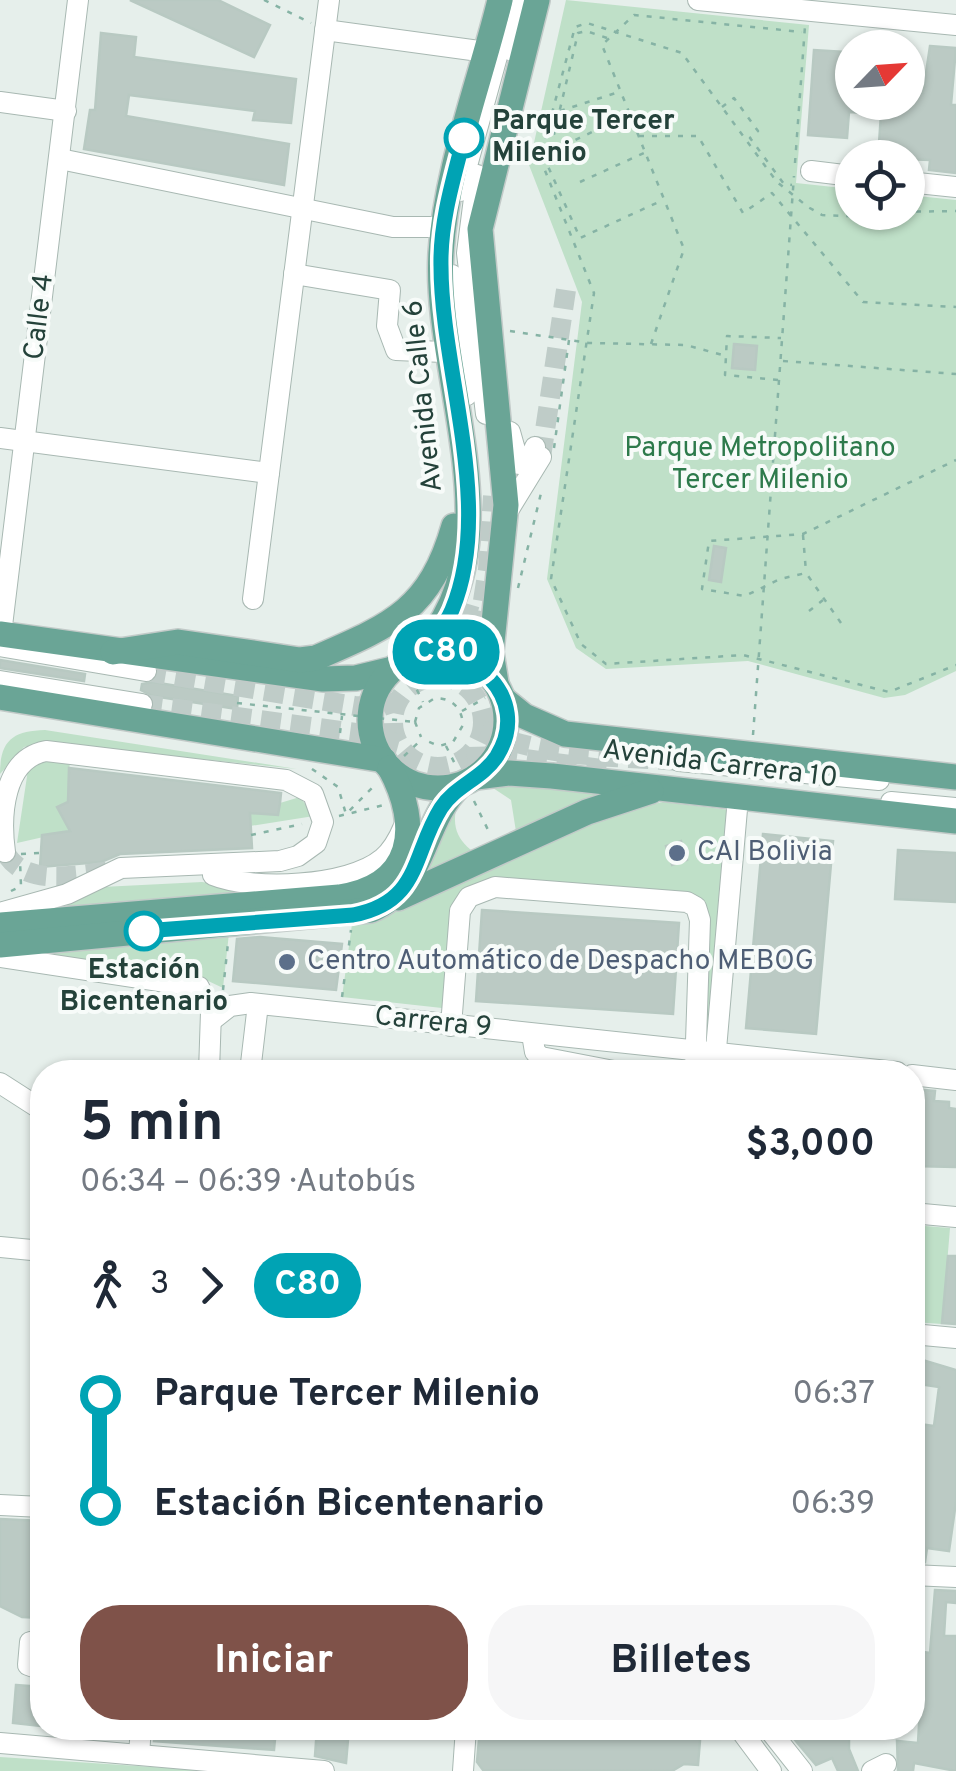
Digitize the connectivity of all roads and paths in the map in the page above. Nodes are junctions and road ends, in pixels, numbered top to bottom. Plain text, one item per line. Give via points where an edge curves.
1 (78, 0) edge
2 (264, 0) edge
3 (329, 0) edge
4 (500, 0) edge
5 (511, 0) edge
6 (523, 0) edge
7 (537, 0) edge
8 (698, 0) edge
9 (746, 3) edge
10 (806, 10) junction
11 (956, 25) edge
12 (326, 30) junction
13 (615, 32) junction
14 (804, 32) junction
15 (608, 39) junction
16 (486, 58) junction
17 (621, 92) junction
18 (0, 102) edge
19 (722, 107) junction
20 (66, 110) junction
21 (558, 111) junction
22 (609, 124) dead end
23 (639, 136) junction
24 (548, 152) junction
25 (645, 152) junction
26 (60, 159) junction
27 (811, 172) dead end
28 (835, 174) edge
29 (580, 182) dead end
30 (925, 184) edge
31 (793, 185) junction
32 (956, 188) edge
33 (792, 194) junction
34 (664, 199) junction
35 (303, 207) junction
36 (925, 211) edge
37 (956, 211) edge
38 (835, 216) edge
39 (791, 217) junction
40 (444, 228) junction
41 (294, 274) junction
42 (956, 307) edge
43 (503, 330) dead end
44 (782, 338) junction
45 (589, 343) junction
46 (651, 344) junction
47 (443, 352) dead end
48 (726, 356) junction
49 (781, 361) junction
50 (491, 368) junction
51 (956, 374) edge
52 (779, 380) junction
53 (0, 438) edge
54 (25, 441) junction
55 (956, 460) edge
56 (269, 472) junction
57 (486, 498) junction
58 (803, 534) junction
59 (768, 537) junction
60 (806, 574) junction
61 (764, 586) junction
62 (253, 599) dead end
63 (824, 599) junction
64 (809, 611) dead end
65 (842, 624) dead end
66 (0, 634) edge
67 (0, 646) edge
68 (113, 652) junction
69 (759, 659) junction
70 (956, 664) edge
71 (405, 666) junction
72 (146, 672) tunnel mouth
73 (0, 681) edge
74 (496, 693) junction
75 (0, 696) edge
76 (237, 703) dead end
77 (424, 703) junction
78 (142, 704) tunnel mouth
79 (460, 711) junction
80 (371, 718) junction
81 (415, 722) junction
82 (752, 735) dead end
83 (422, 739) junction
84 (446, 745) junction
85 (308, 760) dead end
86 (386, 772) junction
87 (674, 776) junction
88 (956, 777) edge
89 (467, 782) junction
90 (956, 787) edge
91 (738, 798) junction
92 (956, 808) edge
93 (398, 810) junction
94 (346, 814) junction
95 (336, 816) dead end
96 (956, 821) edge
97 (313, 822) dead end
98 (251, 835) dead end
99 (5, 852) dead end
100 (500, 852) junction
101 (40, 853) dead end
102 (213, 876) dead end
103 (0, 896) edge
104 (382, 906) junction
105 (0, 913) edge
106 (353, 915) junction
107 (0, 925) edge
108 (230, 925) junction
109 (0, 945) edge
110 (0, 957) edge
111 (258, 1004) junction
112 (340, 1013) junction
113 (216, 1016) junction
114 (451, 1026) junction
115 (532, 1034) junction
116 (710, 1058) edge
117 (210, 1060) edge
118 (251, 1060) edge
119 (557, 1060) edge
120 (737, 1060) edge
121 (925, 1076) edge
122 (956, 1080) edge
123 (0, 1083) edge
124 (30, 1102) edge
125 (925, 1214) edge
126 (956, 1216) edge
127 (0, 1247) edge
128 (30, 1250) edge
129 (925, 1335) edge
130 (956, 1338) edge
131 (0, 1505) edge
132 (30, 1506) edge
133 (925, 1576) edge
134 (956, 1577) edge
135 (30, 1642) edge
136 (30, 1666) edge
137 (140, 1740) edge
138 (465, 1740) edge
139 (748, 1740) edge
140 (777, 1740) edge
141 (0, 1743) edge
142 (139, 1754) junction
143 (211, 1765) edge
144 (324, 1771) edge
145 (463, 1771) edge
146 (771, 1771) edge
147 (802, 1771) edge

1 - 20 street, Calle 4
2 - 12 path
3 - 12 street
4 - 16 main road, Avenida Calle 6
5 - 57 street via 454,225 453,288
6 - 57 street via 467,225
7 - 50 main road, Avenida Calle 6 via 482,215
8 - 9 street
9 - 10 street
10 - 11 street
10 - 14 path
12 - 16 street via 479,51
12 - 35 street
13 - 14 path via 634,15
13 - 15 path
13 - 19 path via 682,53
13 - 45 path via 580,24 570,34 540,158 592,283
14 - 31 path
15 - 17 path via 602,45
15 - 21 path via 578,34
16 - 40 main road, Avenida Calle 6
17 - 21 path
17 - 23 path
18 - 20 street
19 - 31 path via 734,98 758,131 750,138 784,184
19 - 33 path
20 - 26 street, Calle 4
21 - 24 path
22 - 24 path
23 - 25 path
23 - 39 path via 698,136 743,213 772,193
24 - 34 path via 546,164 580,238
25 - 29 path
25 - 34 path
26 - 35 street
26 - 54 street, Calle 4
27 - 28 street
30 - 32 street
31 - 33 path
33 - 38 path via 822,215
33 - 39 path
34 - 46 path via 684,248
35 - 40 street via 410,230
35 - 41 street
36 - 37 path
39 - 42 path via 863,302
39 - 44 path
40 - 57 main road, Avenida Calle 6 via 441,282
41 - 47 street via 390,290 387,326 396,350
41 - 56 street
43 - 45 path
44 - 48 path via 727,336
44 - 49 path
45 - 46 path
45 - 69 path via 551,580 581,644 606,664
46 - 48 path
48 - 52 path via 725,375
49 - 51 path
49 - 52 path
50 - 57 main road, Avenida Calle 6
50 - 57 street via 505,400 514,459 528,464 538,452
52 - 59 path
53 - 54 street
54 - 56 street
54 - 66 street, Calle 4
55 - 58 path
56 - 62 street
57 - 68 main road via 430,589 336,649 308,660 178,642
57 - 71 main road, Avenida Calle 6 via 464,550 456,599 440,631
57 - 74 main road, Avenida Calle 6
58 - 59 path
58 - 60 path
59 - 61 path
59 - 61 path via 709,541 702,589 745,596
60 - 61 path
60 - 63 path
61 - 69 path
63 - 64 path
63 - 65 path
66 - 68 main road
67 - 72 street
68 - 71 main road via 323,679
69 - 70 path via 889,692
69 - 82 path
71 - 74 main road, Avenida Carrera 10 via 439,652 465,657
71 - 77 path
71 - 80 main road, Avenida Calle 6 via 374,696
73 - 78 street
74 - 79 path
74 - 88 main road, Avenida Carrera 10 via 524,716 565,734
74 - 89 main road, Avenida Calle 6 via 503,743
75 - 86 main road
76 - 80 path
77 - 79 path via 442,698
77 - 81 path
79 - 84 path via 462,730
80 - 81 path
80 - 86 main road
81 - 83 path
83 - 84 path
83 - 86 path
84 - 89 path
85 - 94 path via 338,787
86 - 89 main road, Avenida Carrera 10 via 430,788
86 - 93 main road
86 - 94 path
87 - 89 main road, Avenida Carrera 10 via 524,773
87 - 90 street
87 - 91 main road, Avenida Carrera 10
87 - 92 street
87 - 100 main road
89 - 100 path
89 - 104 main road via 435,818 414,876
91 - 96 main road, Avenida Carrera 10
91 - 116 street
93 - 94 path
93 - 102 street via 394,846 366,869 277,885
93 - 107 main road via 406,848 399,864 359,894
94 - 95 path
97 - 98 path
99 - 105 street via 9,782 27,758 46,751 286,780 313,794 323,822 316,843 291,858 121,868 67,894
100 - 104 main road
101 - 103 path via 19,854 21,886
104 - 106 main road
106 - 108 main road
106 - 112 path
108 - 109 main road
108 - 113 path
110 - 113 street via 192,985 205,992
111 - 112 street, Carrera 9
111 - 113 street, Carrera 9 via 240,1003
111 - 118 street
112 - 114 street, Carrera 9
113 - 117 street
114 - 115 street, Carrera 9
114 - 116 street via 460,911 476,892 495,887 692,903 700,920
115 - 116 street, Carrera 9
115 - 119 street via 535,1052
116 - 120 street, Carrera 9
121 - 122 street
123 - 124 street
125 - 126 street
127 - 128 street
129 - 130 street
131 - 132 street
133 - 134 street
135 - 136 street
137 - 142 street
138 - 145 street
139 - 146 street
140 - 147 street
141 - 142 street
142 - 143 street
143 - 144 street

